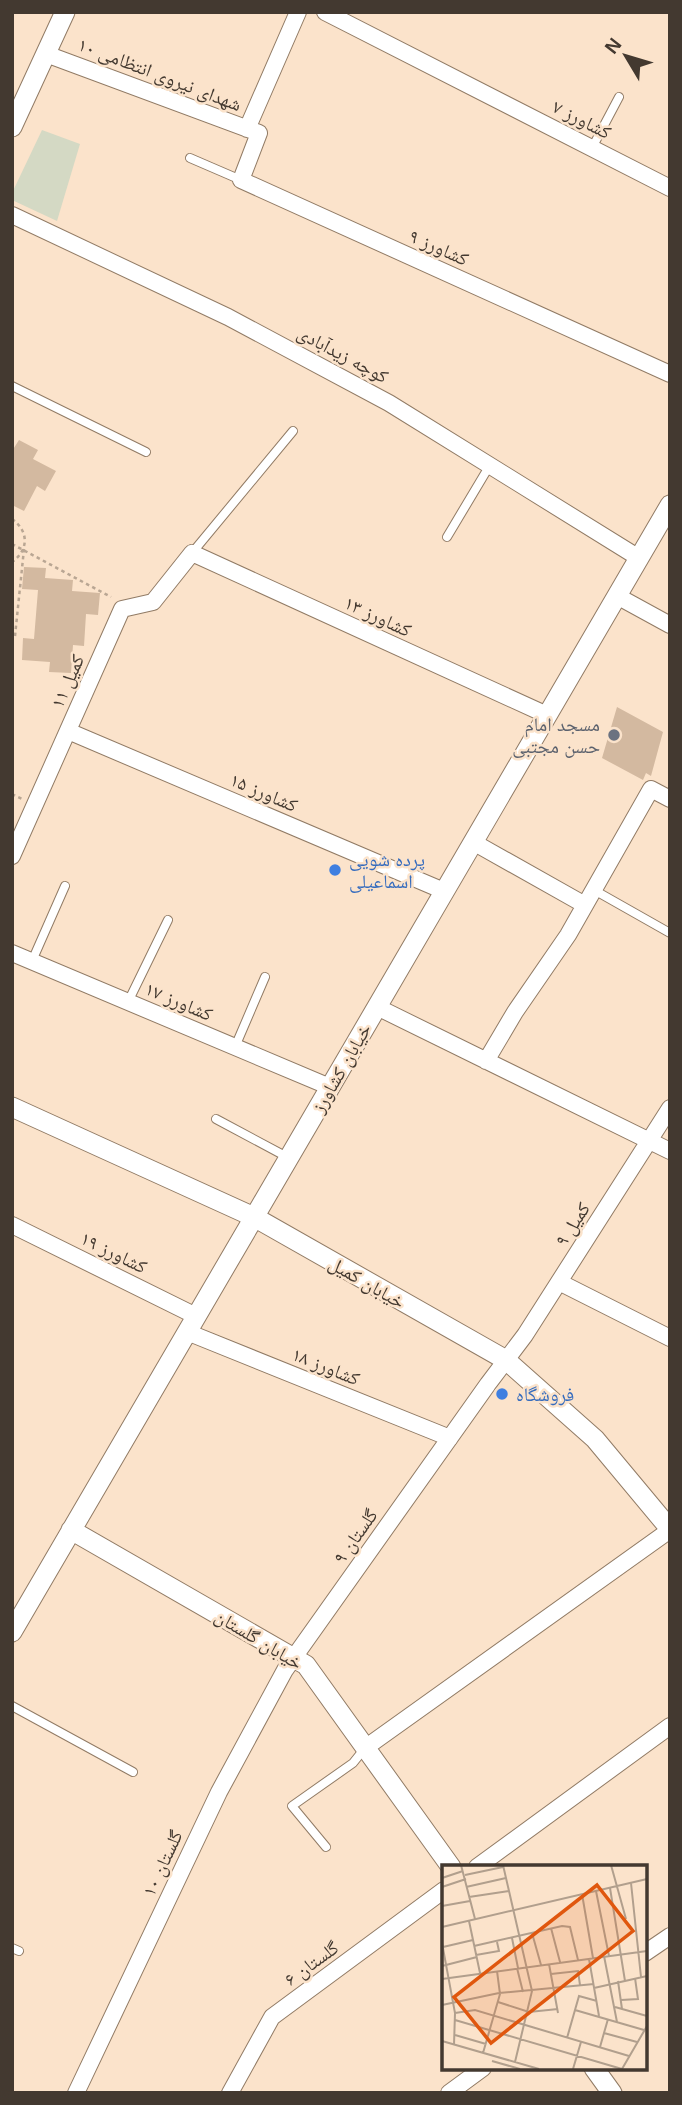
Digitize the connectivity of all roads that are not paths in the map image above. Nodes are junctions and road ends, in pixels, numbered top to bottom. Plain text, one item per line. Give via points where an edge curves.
1 (65, 12) edge
2 (298, 12) edge
3 (325, 12) edge
4 (46, 54) junction
5 (620, 97) dead end
6 (12, 127) edge
7 (253, 131) junction
8 (592, 148) junction
9 (190, 158) dead end
10 (240, 180) junction
11 (670, 188) edge
12 (12, 215) edge
13 (670, 374) edge
14 (12, 386) edge
15 (293, 431) dead end
16 (146, 452) dead end
17 (489, 465) junction
18 (670, 505) edge
19 (447, 537) dead end
20 (192, 554) junction
21 (639, 558) junction
22 (617, 596) junction
23 (670, 625) edge
24 (547, 715) junction
25 (68, 731) junction
26 (670, 799) edge
27 (473, 842) junction
28 (12, 856) edge
29 (65, 886) dead end
30 (444, 891) junction
31 (589, 897) junction
32 (169, 920) dead end
33 (670, 933) edge
34 (12, 953) edge
35 (32, 961) junction
36 (265, 977) dead end
37 (128, 1002) junction
38 (377, 1007) junction
39 (235, 1047) junction
40 (486, 1061) junction
41 (330, 1087) junction
42 (12, 1107) edge
43 (670, 1108) edge
44 (216, 1119) dead end
45 (649, 1142) junction
46 (670, 1151) edge
47 (289, 1158) junction
48 (254, 1217) junction
49 (12, 1225) edge
50 (559, 1282) junction
51 (192, 1324) junction
52 (670, 1338) edge
53 (506, 1360) junction
54 (450, 1438) junction
55 (670, 1529) edge
56 (72, 1530) junction
57 (12, 1632) edge
58 (295, 1657) junction
59 (12, 1706) edge
60 (670, 1726) edge
61 (365, 1748) junction
62 (133, 1772) dead end
63 (326, 1847) dead end
64 (449, 1865) edge
65 (480, 1865) edge
66 (442, 1892) edge
67 (670, 1936) edge
68 (647, 1953) edge
69 (480, 2070) edge
70 (595, 2070) edge
71 (76, 2093) edge
72 (230, 2093) edge
73 (449, 2093) edge
74 (612, 2093) edge

1 - 4 street
2 - 7 street
3 - 8 street, کشاورز ۷
4 - 6 street
4 - 7 street, شهدای نیروی انتظامی ۱۰
5 - 8 lane
7 - 10 street
8 - 11 street, کشاورز ۷
9 - 10 lane, کشاورز ۹
10 - 13 street, کشاورز ۹
12 - 17 street, کوچه زیدآبادی via 228,317 389,403
14 - 16 lane
15 - 20 lane
17 - 19 lane
17 - 21 street, کوچه زیدآبادی
18 - 21 street, خیابان کشاورز
20 - 24 street, کشاورز ۱۳
20 - 25 street, کمیل ۱۱ via 153,602 122,609
21 - 22 street, خیابان کشاورز
22 - 23 street
22 - 24 street, خیابان کشاورز
24 - 27 street, خیابان کشاورز
25 - 28 street, کمیل ۱۱
25 - 30 street, کشاورز ۱۵
26 - 31 street via 651,789
27 - 30 street, خیابان کشاورز
27 - 31 street
29 - 35 lane
30 - 38 street, خیابان کشاورز
31 - 33 lane
31 - 40 street
32 - 37 lane
34 - 35 street, کشاورز ۱۷
35 - 37 street, کشاورز ۱۷
36 - 39 lane
37 - 39 street, کشاورز ۱۷
38 - 40 street
38 - 41 street, خیابان کشاورز
39 - 41 street, کشاورز ۱۷
40 - 45 street
41 - 47 street, خیابان کشاورز
42 - 48 street, خیابان کمیل
43 - 45 street, کمیل ۹
44 - 47 lane
45 - 46 street
45 - 50 street, کمیل ۹
47 - 48 street, خیابان کشاورز
48 - 51 street, خیابان کشاورز
48 - 53 street, خیابان کمیل
49 - 51 street, کشاورز ۱۹
50 - 52 street
50 - 53 street, کمیل ۹
51 - 54 street, کشاورز ۱۸
51 - 56 street, خیابان کشاورز
53 - 54 street, گلستان ۹
53 - 55 street, خیابان کمیل via 595,1439
54 - 58 street, گلستان ۹
55 - 61 street
56 - 57 street, خیابان کشاورز
56 - 58 street, خیابان گلستان
58 - 61 street, خیابان گلستان via 306,1665
58 - 71 street, گلستان ۱۰ via 219,1792
59 - 62 lane
60 - 65 street
61 - 63 lane via 353,1763 292,1806
61 - 64 street, خیابان گلستان
66 - 72 street, گلستان ۶ via 272,2017
67 - 68 street
69 - 73 street
70 - 74 street

